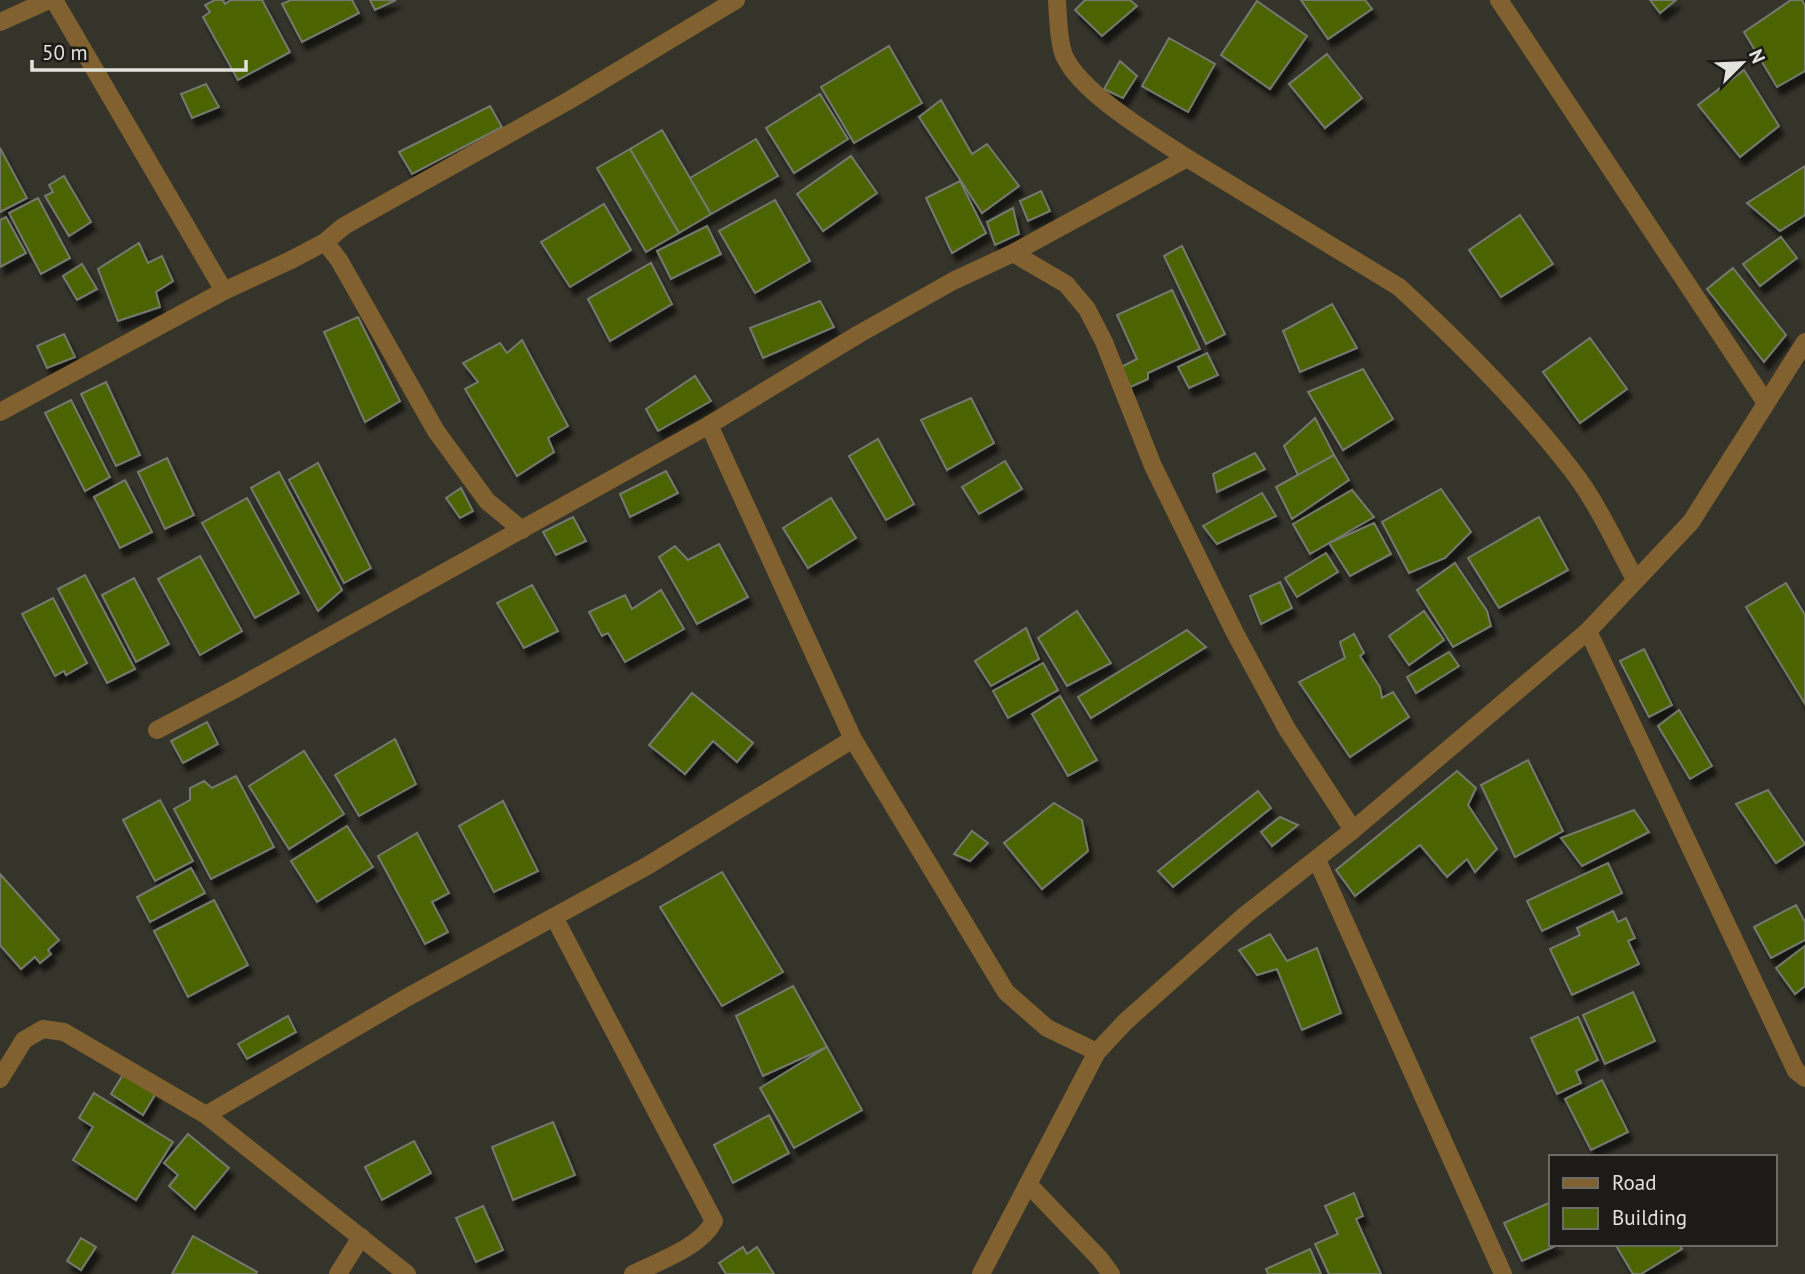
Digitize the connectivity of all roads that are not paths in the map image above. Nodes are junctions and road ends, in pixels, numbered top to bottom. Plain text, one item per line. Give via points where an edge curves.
1 (49, 0) edge
2 (54, 0) edge
3 (736, 0) edge
4 (1057, 0) edge
5 (1499, 0) edge
6 (0, 22) edge
7 (1187, 158) junction
8 (325, 242) junction
9 (1013, 253) junction
10 (224, 291) junction
11 (1805, 342) edge
12 (1766, 403) junction
13 (0, 412) edge
14 (709, 425) junction
15 (522, 530) junction
16 (1635, 579) junction
17 (1588, 631) junction
18 (157, 730) dead end
19 (853, 739) junction
20 (1353, 830) junction
21 (1317, 860) junction
22 (554, 917) junction
23 (1097, 1052) junction
24 (0, 1079) edge
25 (1805, 1079) edge
26 (206, 1115) junction
27 (1028, 1184) junction
28 (361, 1237) junction
29 (338, 1274) edge
30 (407, 1274) edge
31 (633, 1274) edge
32 (981, 1274) edge
33 (1111, 1274) edge
34 (1503, 1274) edge

1 - 6 street
2 - 10 street
3 - 8 street via 568,101 353,221
4 - 7 street via 1062,50 1070,66 1124,116
5 - 12 street
7 - 9 street
7 - 16 street via 1399,287 1420,306 1485,370 1571,469
8 - 10 street
8 - 15 street via 436,431 487,501
9 - 14 street via 882,321
9 - 20 street via 1066,284 1087,309 1153,466 1234,633 1287,729
10 - 13 street
11 - 12 street
12 - 16 street via 1691,522
14 - 15 street
14 - 19 street
15 - 18 street
16 - 17 street
17 - 20 street
17 - 25 street via 1796,1071
19 - 22 street via 647,866
19 - 23 street via 1006,992 1047,1028
20 - 21 street
21 - 23 street via 1244,916
21 - 34 street
22 - 26 street
22 - 31 street via 714,1221 694,1243
23 - 27 street
24 - 26 street via 24,1040 43,1029 64,1032
26 - 28 street
27 - 32 street
27 - 33 street
28 - 29 street
28 - 30 street

